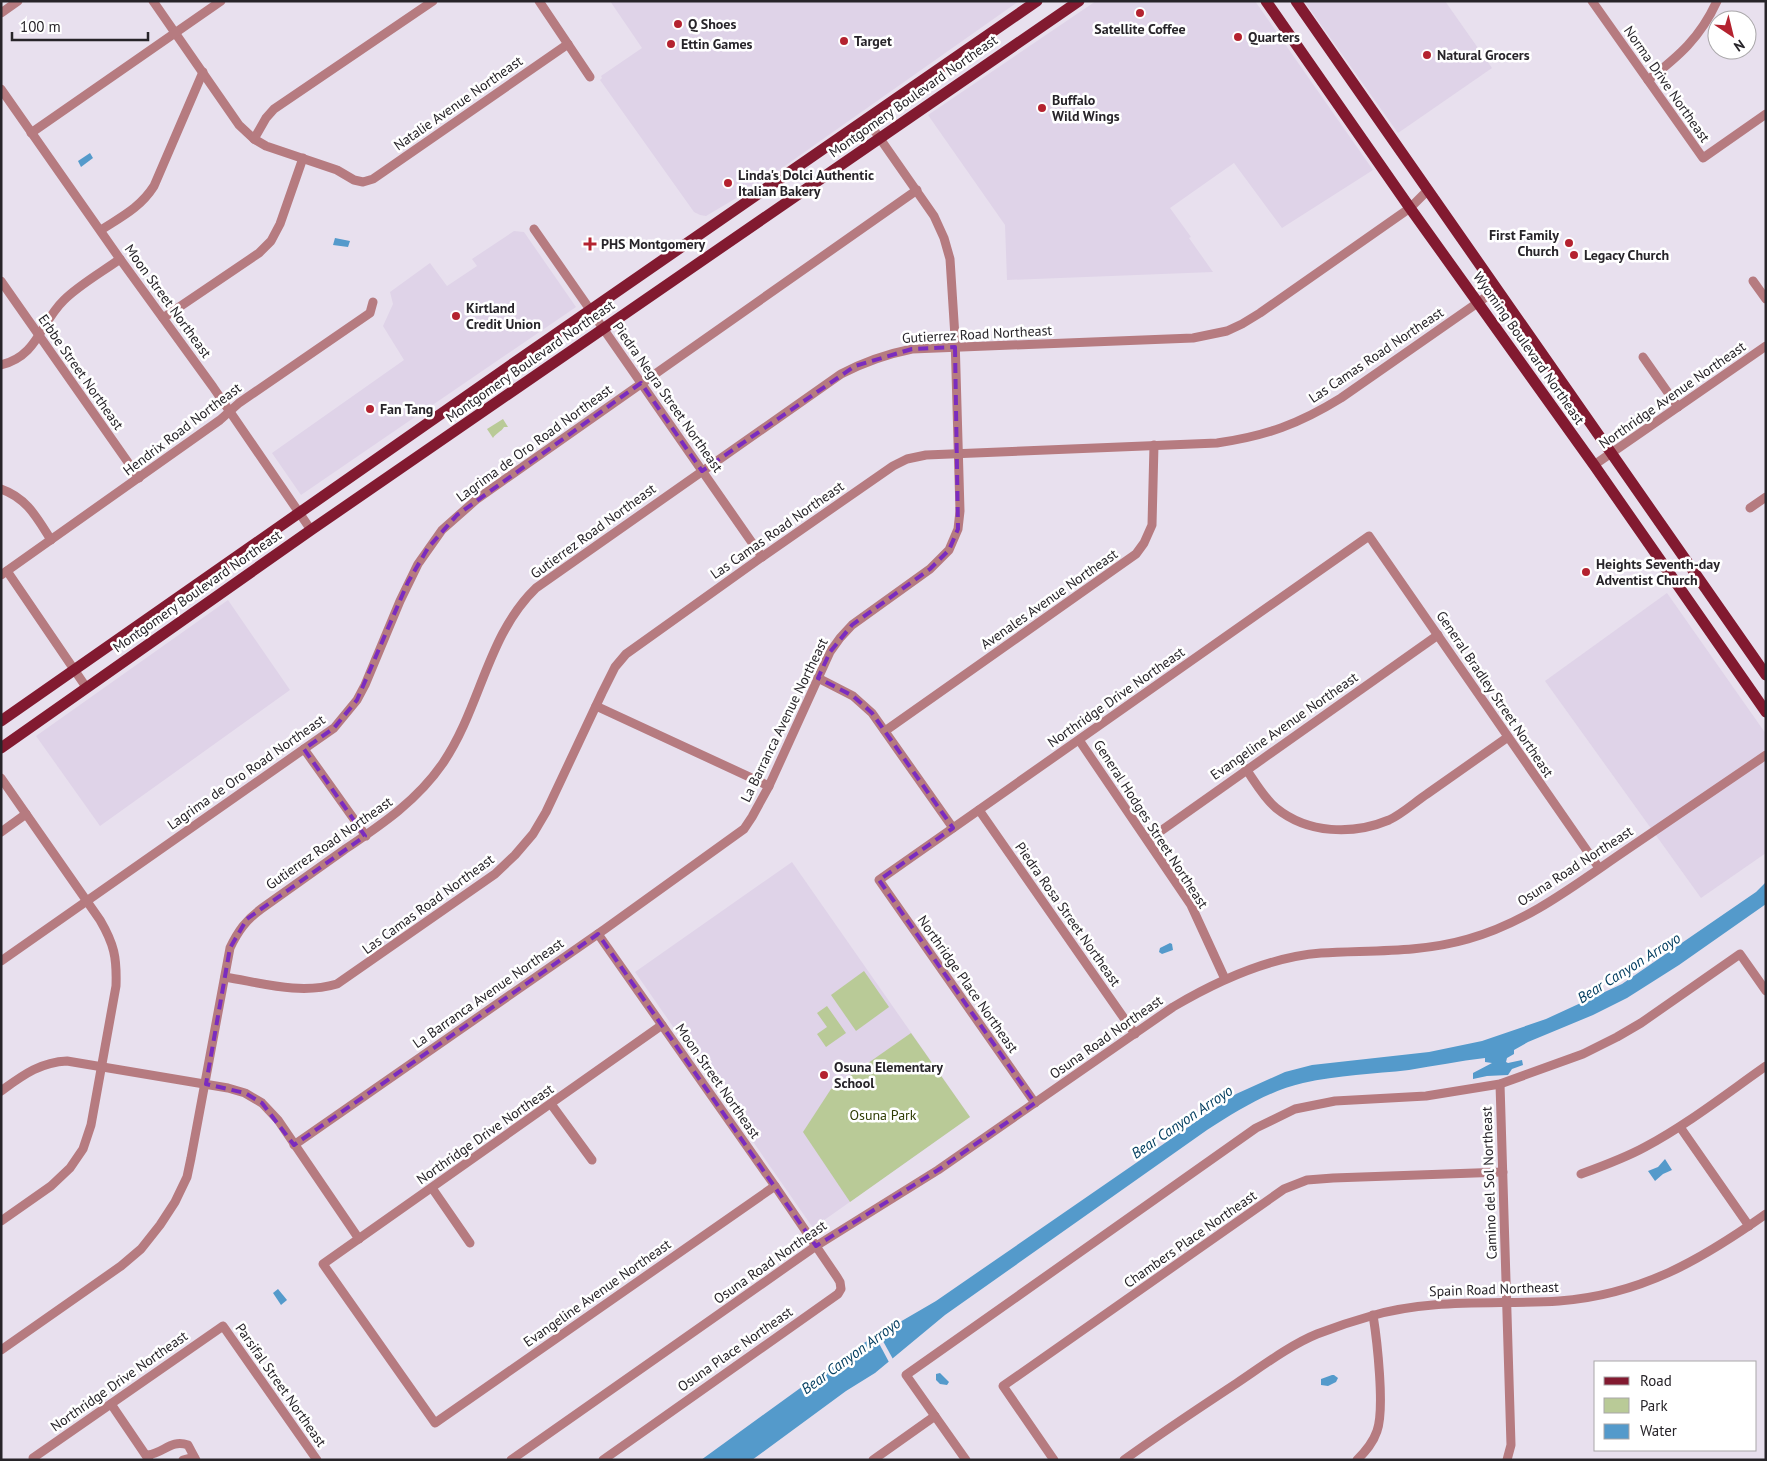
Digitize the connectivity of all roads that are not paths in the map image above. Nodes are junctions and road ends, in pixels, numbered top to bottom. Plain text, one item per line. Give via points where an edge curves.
1 (18, 1) edge
2 (153, 1) edge
3 (221, 1) edge
4 (433, 1) edge
5 (539, 1) edge
6 (1038, 1) edge
7 (1079, 1) edge
8 (1266, 1) edge
9 (1296, 1) edge
10 (1592, 1) edge
11 (1717, 1) edge
12 (1, 13) edge
13 (175, 33) junction
14 (568, 44) junction
15 (202, 72) junction
16 (590, 77) dead end
17 (1648, 80) junction
18 (1, 89) edge
19 (1766, 114) edge
20 (867, 120) junction
21 (31, 133) junction
22 (879, 138) junction
23 (254, 139) junction
24 (303, 158) junction
25 (917, 190) junction
26 (1428, 192) junction
27 (1410, 208) junction
28 (534, 229) dead end
29 (100, 230) junction
30 (120, 259) junction
31 (1, 281) edge
32 (1753, 281) dead end
33 (1496, 290) junction
34 (1766, 299) edge
35 (373, 302) dead end
36 (1478, 302) junction
37 (591, 311) junction
38 (163, 318) junction
39 (603, 328) junction
40 (39, 335) junction
41 (1766, 346) edge
42 (955, 347) junction
43 (1643, 357) dead end
44 (1, 365) edge
45 (641, 383) junction
46 (1678, 407) junction
47 (230, 412) junction
48 (1154, 445) junction
49 (958, 453) junction
50 (1611, 453) junction
51 (1594, 465) junction
52 (702, 471) junction
53 (139, 478) junction
54 (1, 489) edge
55 (1766, 497) edge
56 (1750, 508) dead end
57 (299, 513) junction
58 (311, 530) junction
59 (1369, 536) joint
60 (51, 540) junction
61 (762, 557) junction
62 (4, 573) edge
63 (1438, 635) junction
64 (75, 670) junction
65 (1766, 675) edge
66 (818, 678) junction
67 (86, 687) junction
68 (596, 706) junction
69 (1766, 712) edge
70 (1, 721) edge
71 (885, 731) junction
72 (1508, 737) junction
73 (1079, 740) junction
74 (1, 748) edge
75 (304, 749) junction
76 (1766, 755) edge
77 (1246, 769) junction
78 (1, 778) edge
79 (769, 786) junction
80 (979, 810) junction
81 (26, 814) junction
82 (953, 828) junction
83 (1, 832) edge
84 (366, 836) junction
85 (1148, 840) junction
86 (1600, 868) junction
87 (879, 880) joint
88 (87, 901) junction
89 (598, 934) junction
90 (1, 961) edge
91 (226, 976) junction
92 (1225, 979) junction
93 (1766, 991) edge
94 (662, 1025) junction
95 (1135, 1034) junction
96 (1766, 1066) edge
97 (101, 1067) junction
98 (206, 1084) junction
99 (1500, 1084) junction
100 (1, 1091) edge
101 (1035, 1103) junction
102 (551, 1104) junction
103 (1680, 1126) junction
104 (294, 1145) junction
105 (592, 1160) dead end
106 (1503, 1172) junction
107 (1581, 1174) dead end
108 (775, 1186) junction
109 (432, 1188) junction
110 (1766, 1214) edge
111 (1, 1221) edge
112 (1749, 1226) junction
113 (359, 1239) junction
114 (470, 1243) dead end
115 (816, 1246) junction
116 (323, 1264) joint
117 (1507, 1302) junction
118 (1373, 1315) junction
119 (223, 1326) joint
120 (1, 1350) edge
121 (111, 1404) junction
122 (935, 1416) junction
123 (149, 1458) edge
124 (195, 1459) edge
125 (35, 1460) edge
126 (183, 1460) edge
127 (317, 1460) edge
128 (511, 1460) edge
129 (602, 1460) edge
130 (872, 1460) edge
131 (966, 1460) edge
132 (1054, 1460) edge
133 (1124, 1460) edge
134 (1357, 1460) edge
135 (1507, 1460) edge

1 - 12 street
2 - 13 street
3 - 13 street
4 - 23 street via 274,109
5 - 14 street
6 - 20 main road, Montgomery Boulevard Northeast
7 - 22 main road, Montgomery Boulevard Northeast
8 - 27 main road, Wyoming Boulevard Northeast
9 - 26 main road, Wyoming Boulevard Northeast
10 - 17 street, Norma Drive Northeast
11 - 17 street via 1688,47
13 - 15 street
13 - 21 street
14 - 16 street
14 - 24 street, Natalie Avenue Northeast via 373,179 354,180
15 - 23 street via 239,124
15 - 29 street via 154,186 142,203
17 - 19 street, Norma Drive Northeast via 1703,158
18 - 21 street, Moon Street Northeast
20 - 22 street, La Barranca Avenue Northeast
20 - 37 main road, Montgomery Boulevard Northeast
21 - 29 street, Moon Street Northeast
22 - 25 street, La Barranca Avenue Northeast
22 - 39 main road, Montgomery Boulevard Northeast
23 - 24 street
24 - 38 street via 271,241 259,253
25 - 42 street, La Barranca Avenue Northeast via 934,216 950,258
25 - 45 street, Lagrima de Oro Road Northeast
26 - 27 street, Gutierrez Road Northeast
26 - 33 main road, Wyoming Boulevard Northeast
27 - 36 main road, Wyoming Boulevard Northeast
27 - 42 street, Gutierrez Road Northeast via 1260,313 1227,332 1193,338
28 - 37 street, Piedra Negra Street Northeast
29 - 30 street, Moon Street Northeast
30 - 38 street, Moon Street Northeast
30 - 40 street via 65,299
31 - 40 street, Erbbe Street Northeast
32 - 34 street
33 - 36 street, Las Camas Road Northeast
33 - 50 main road, Wyoming Boulevard Northeast
35 - 47 street, Hendrix Road Northeast via 370,313
36 - 48 street, Las Camas Road Northeast via 1341,398 1297,422 1236,440
36 - 51 main road, Wyoming Boulevard Northeast
37 - 39 street, Piedra Negra Street Northeast
37 - 57 main road, Montgomery Boulevard Northeast
38 - 47 street, Moon Street Northeast
39 - 45 street, Piedra Negra Street Northeast
39 - 58 main road, Montgomery Boulevard Northeast
40 - 44 street via 22,355
40 - 53 street, Erbbe Street Northeast
41 - 46 street, Northridge Avenue Northeast
42 - 49 street, La Barranca Avenue Northeast
42 - 52 street, Gutierrez Road Northeast via 912,349 855,366
43 - 46 street
45 - 52 street, Piedra Negra Street Northeast
45 - 75 street, Lagrima de Oro Road Northeast via 476,499 442,530 408,582 357,700 334,728
46 - 50 street, Northridge Avenue Northeast
47 - 53 street, Hendrix Road Northeast
47 - 57 street, Moon Street Northeast
48 - 49 street, Las Camas Road Northeast
48 - 71 street, Avenales Avenue Northeast via 1152,525 1136,554
49 - 61 street, Las Camas Road Northeast via 926,455 893,466
49 - 66 street, La Barranca Avenue Northeast via 960,511 958,529 949,550 930,569 852,625 830,652
50 - 51 street, Northridge Avenue Northeast
50 - 65 main road, Wyoming Boulevard Northeast
51 - 69 main road, Wyoming Boulevard Northeast
52 - 61 street, Piedra Negra Street Northeast
52 - 84 street, Gutierrez Road Northeast via 524,599 506,627 463,729 443,763 419,793
53 - 60 street, Hendrix Road Northeast
54 - 60 street via 23,500
55 - 56 street
57 - 58 street, Moon Street Northeast
57 - 64 main road, Montgomery Boulevard Northeast
58 - 67 main road, Montgomery Boulevard Northeast
59 - 63 street, General Bradley Street Northeast
59 - 73 street, Northridge Drive Northeast
60 - 62 street, Hendrix Road Northeast
61 - 68 street, Las Camas Road Northeast via 626,654 615,667
62 - 64 street
63 - 72 street, General Bradley Street Northeast
63 - 77 street, Evangeline Avenue Northeast
64 - 67 street
64 - 70 main road, Montgomery Boulevard Northeast
66 - 71 street via 853,696 872,713
66 - 79 street, La Barranca Avenue Northeast
67 - 74 main road, Montgomery Boulevard Northeast
68 - 79 street
68 - 91 street, Las Camas Road Northeast via 533,834 515,855 478,887 337,984 308,990
71 - 82 street
72 - 77 street via 1391,819 1366,828 1326,830 1308,825 1276,808
72 - 86 street, General Bradley Street Northeast
73 - 80 street, Northridge Drive Northeast
73 - 85 street, General Hodges Street Northeast
75 - 84 street
75 - 88 street, Lagrima de Oro Road Northeast
76 - 86 street, Osuna Road Northeast
77 - 85 street, Evangeline Avenue Northeast
78 - 81 street
79 - 89 street, La Barranca Avenue Northeast via 744,829
80 - 82 street, Northridge Drive Northeast
80 - 95 street, Piedra Rosa Street Northeast
81 - 83 street
81 - 88 street
82 - 87 street, Northridge Drive Northeast
84 - 91 street, Gutierrez Road Northeast via 247,920 230,948
85 - 92 street, General Hodges Street Northeast via 1191,905
86 - 92 street, Osuna Road Northeast via 1560,896 1504,927 1467,939 1427,948 1306,956 1267,964
87 - 101 street, Northridge Place Northeast
88 - 90 street, Lagrima de Oro Road Northeast
88 - 97 street via 111,939 116,957 116,986
89 - 94 street, Moon Street Northeast
89 - 104 street, La Barranca Avenue Northeast
91 - 98 street, Gutierrez Road Northeast
92 - 95 street, Osuna Road Northeast via 1173,1007
93 - 99 street via 1740,954 1617,1037 1583,1054
94 - 102 street, Northridge Drive Northeast
94 - 108 street, Moon Street Northeast
95 - 101 street, Osuna Road Northeast
96 - 103 street
97 - 98 street
97 - 100 street via 67,1061 52,1063 30,1071
97 - 111 street via 91,1125 76,1160 51,1186
98 - 104 street via 245,1093 262,1103
98 - 120 street, Gutierrez Road Northeast via 187,1177 160,1225 121,1266
99 - 106 street, Camino del Sol Northeast
99 - 122 street via 1426,1096 1335,1100 1294,1109 1256,1128 906,1375
101 - 115 street, Osuna Road Northeast via 938,1170
102 - 105 street
102 - 109 street, Northridge Drive Northeast
103 - 107 street via 1624,1158
103 - 112 street
104 - 113 street
106 - 117 street, Camino del Sol Northeast
106 - 132 street, Chambers Place Northeast via 1307,1180 1284,1189 1003,1386
108 - 115 street, Moon Street Northeast
108 - 116 street, Evangeline Avenue Northeast via 435,1423
109 - 113 street, Northridge Drive Northeast
109 - 114 street
110 - 112 street, Spain Road Northeast
112 - 117 street, Spain Road Northeast via 1672,1272 1635,1286 1560,1301
113 - 116 street, Northridge Drive Northeast
115 - 128 street, Osuna Road Northeast
115 - 129 street, Osuna Place Northeast via 840,1282 838,1294
117 - 118 street, Spain Road Northeast via 1438,1303
117 - 135 street, Camino del Sol Northeast via 1511,1445
118 - 133 street, Spain Road Northeast via 1316,1334 1270,1361
118 - 134 street via 1380,1410 1378,1430
119 - 121 street, Northridge Drive Northeast
119 - 127 street, Parsifal Street Northeast
121 - 123 street
121 - 125 street, Northridge Drive Northeast via 33,1458
122 - 130 street
122 - 131 street
123 - 124 street via 181,1442 188,1445
124 - 126 street

